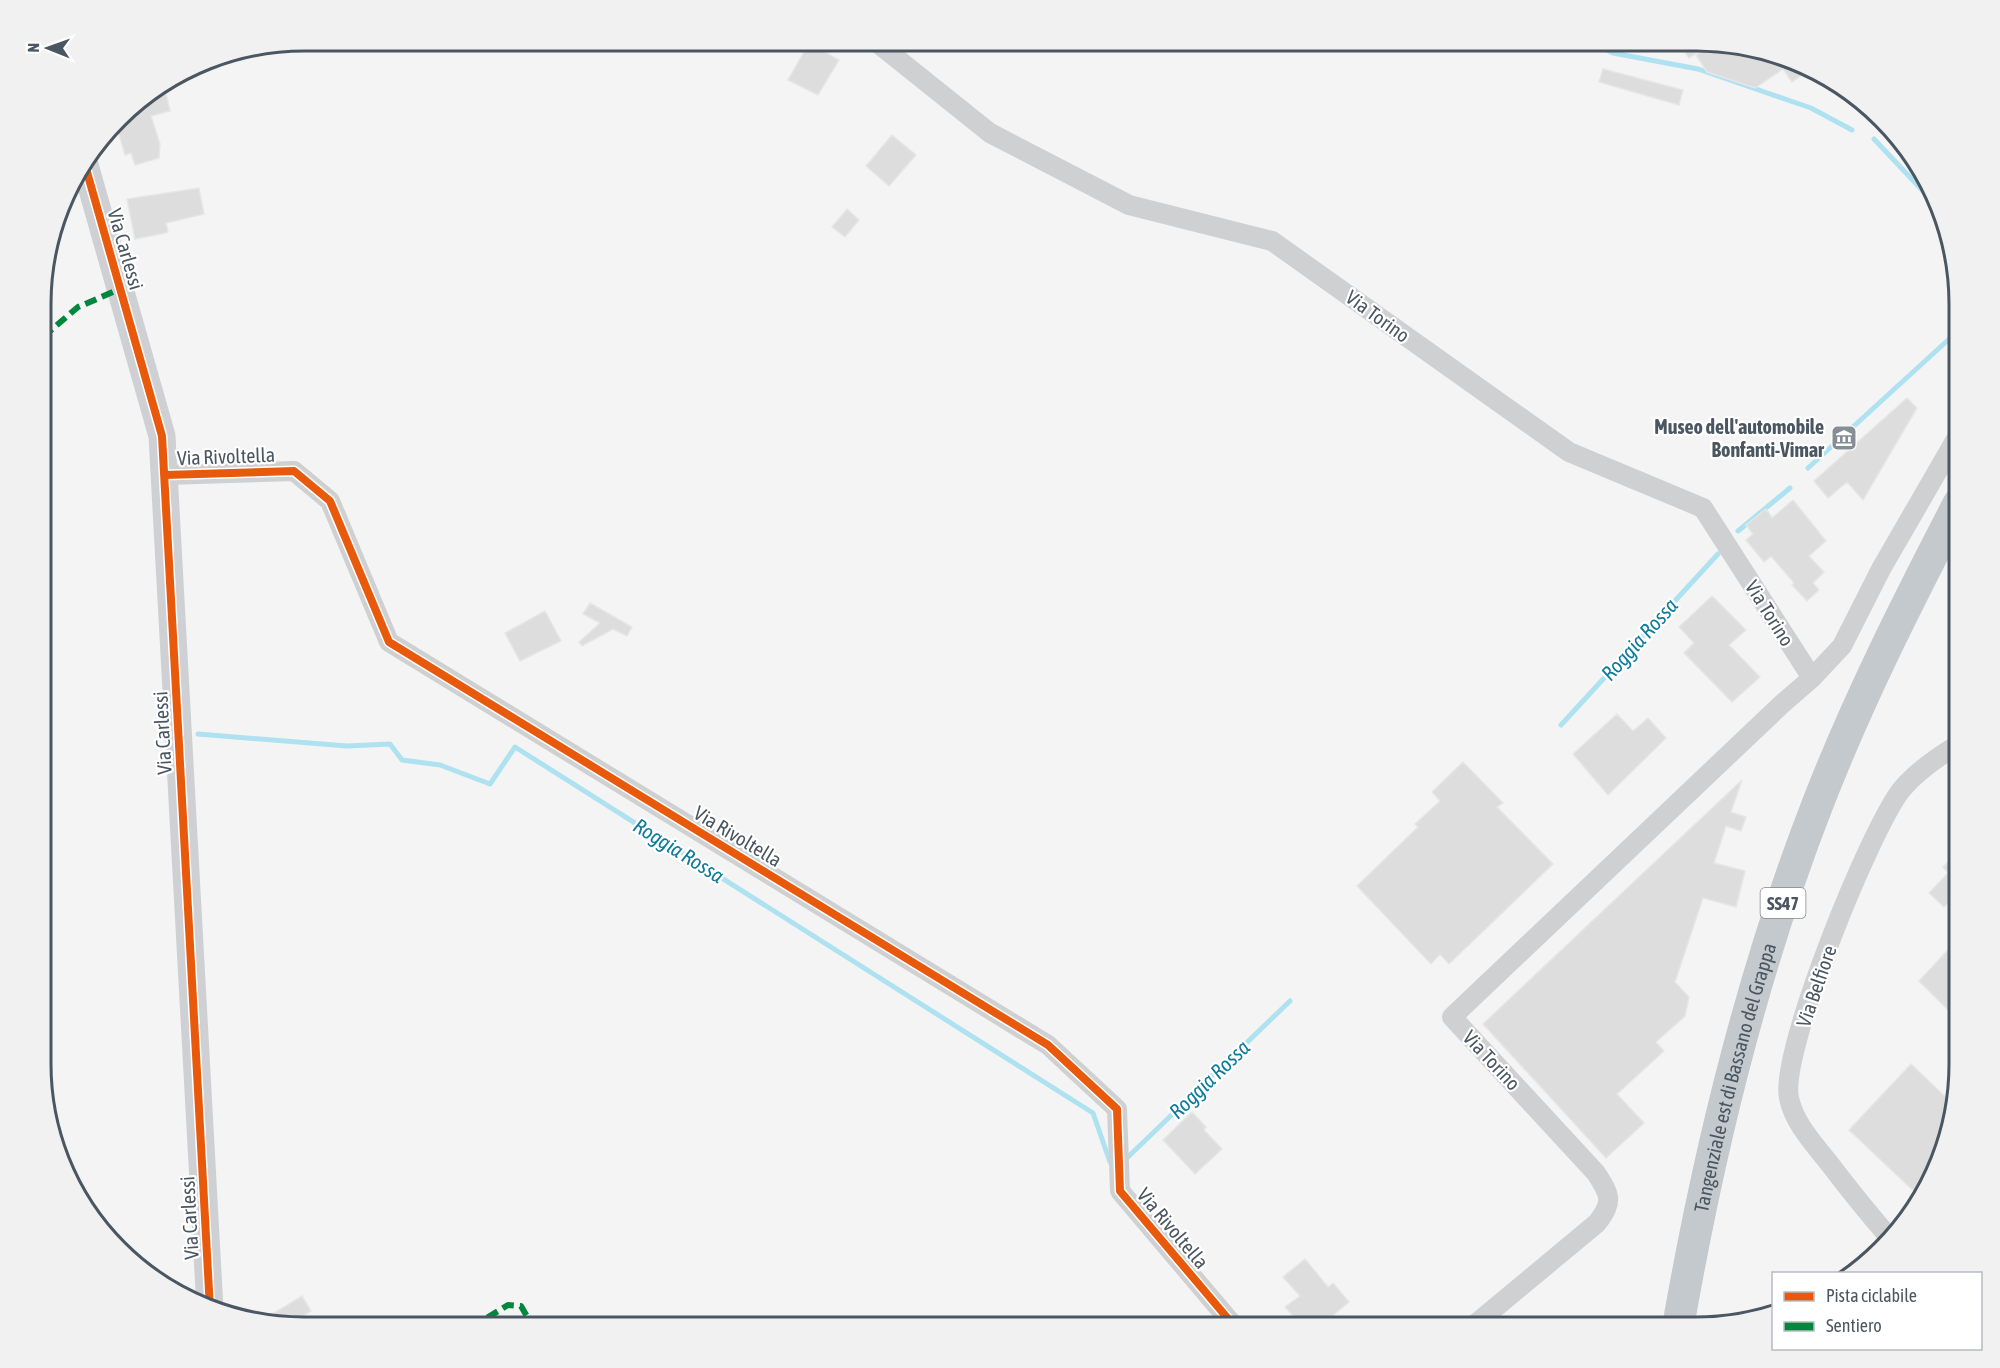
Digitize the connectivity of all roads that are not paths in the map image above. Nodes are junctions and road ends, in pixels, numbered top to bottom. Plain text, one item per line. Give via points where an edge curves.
1 (888, 51) edge
2 (88, 174) edge
3 (1949, 451) edge
4 (165, 475) junction
5 (1949, 522) edge
6 (1949, 558) edge
7 (1812, 678) junction
8 (1949, 750) edge
9 (1886, 1231) edge
10 (209, 1299) edge
11 (1227, 1317) edge
12 (1484, 1317) edge
13 (1680, 1317) edge
14 (1701, 1317) edge

1 - 7 street, Via Torino via 990,133 1129,205 1272,241 1569,452 1703,508
2 - 4 main road, Via Carlessi via 162,436
3 - 7 street, Via Torino via 1842,646
4 - 10 main road, Via Carlessi
4 - 11 street, Via Rivoltella via 294,471 330,501 389,642 1048,1046 1117,1109 1120,1191
5 - 13 highway, Tangenziale est di Bassano del Grappa / SS47 via 1853,719 1788,886 1724,1103
6 - 14 highway, Tangenziale est di Bassano del Grappa / SS47 via 1870,720 1804,892 1741,1108
7 - 12 street, Via Torino via 1452,1017 1596,1173 1609,1193 1607,1210 1597,1222
8 - 9 street, Via Belfiore via 1902,789 1878,828 1810,995 1791,1064 1788,1097 1801,1127

